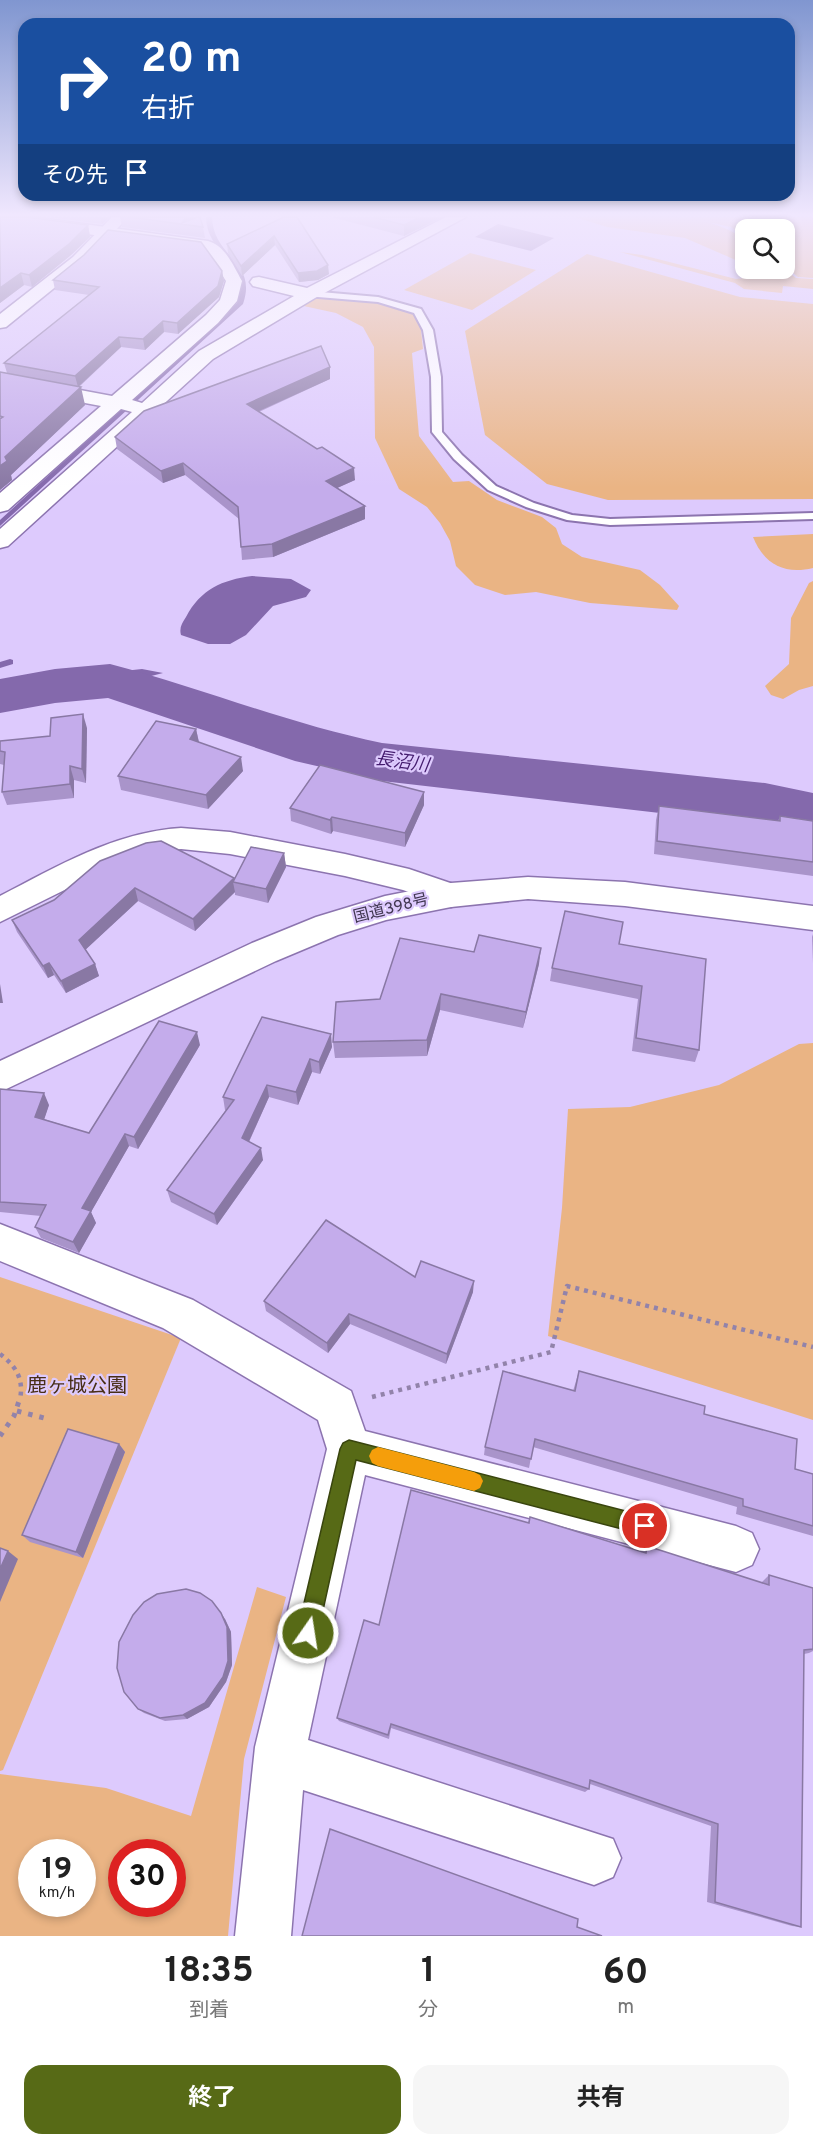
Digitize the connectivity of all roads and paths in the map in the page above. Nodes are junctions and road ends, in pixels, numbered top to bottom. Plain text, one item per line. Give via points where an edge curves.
1 (21, 307) edge
2 (223, 307) edge
3 (286, 307) edge
4 (409, 307) edge
5 (0, 323) edge
6 (0, 381) edge
7 (120, 401) junction
8 (146, 410) junction
9 (0, 505) edge
10 (813, 516) edge
11 (0, 541) edge
12 (451, 895) junction
13 (0, 910) edge
14 (813, 918) edge
15 (0, 1077) edge
16 (0, 1242) edge
17 (813, 1347) edge
18 (0, 1354) edge
19 (336, 1406) junction
20 (17, 1411) junction
21 (44, 1418) dead end
22 (0, 1436) edge
23 (349, 1449) junction
24 (736, 1549) dead end
25 (280, 1757) junction
26 (594, 1858) dead end
27 (263, 1936) edge

1 - 5 main road
2 - 7 main road
3 - 8 main road via 206,355
4 - 10 lane via 418,311 428,330 437,432 492,488 571,518 610,522
6 - 7 main road
7 - 8 main road
7 - 9 main road
8 - 11 main road
12 - 13 main road via 381,872 180,837 118,851
12 - 14 main road, 国道398号 via 528,888 584,890
12 - 15 main road, 国道398号 via 385,908 327,926
16 - 19 main road via 178,1314
17 - 19 path via 567,1286 551,1352
18 - 20 path via 19,1371 22,1387
19 - 23 main road
20 - 21 path
20 - 22 path
23 - 24 main road
23 - 25 main road
25 - 26 main road
25 - 27 main road

